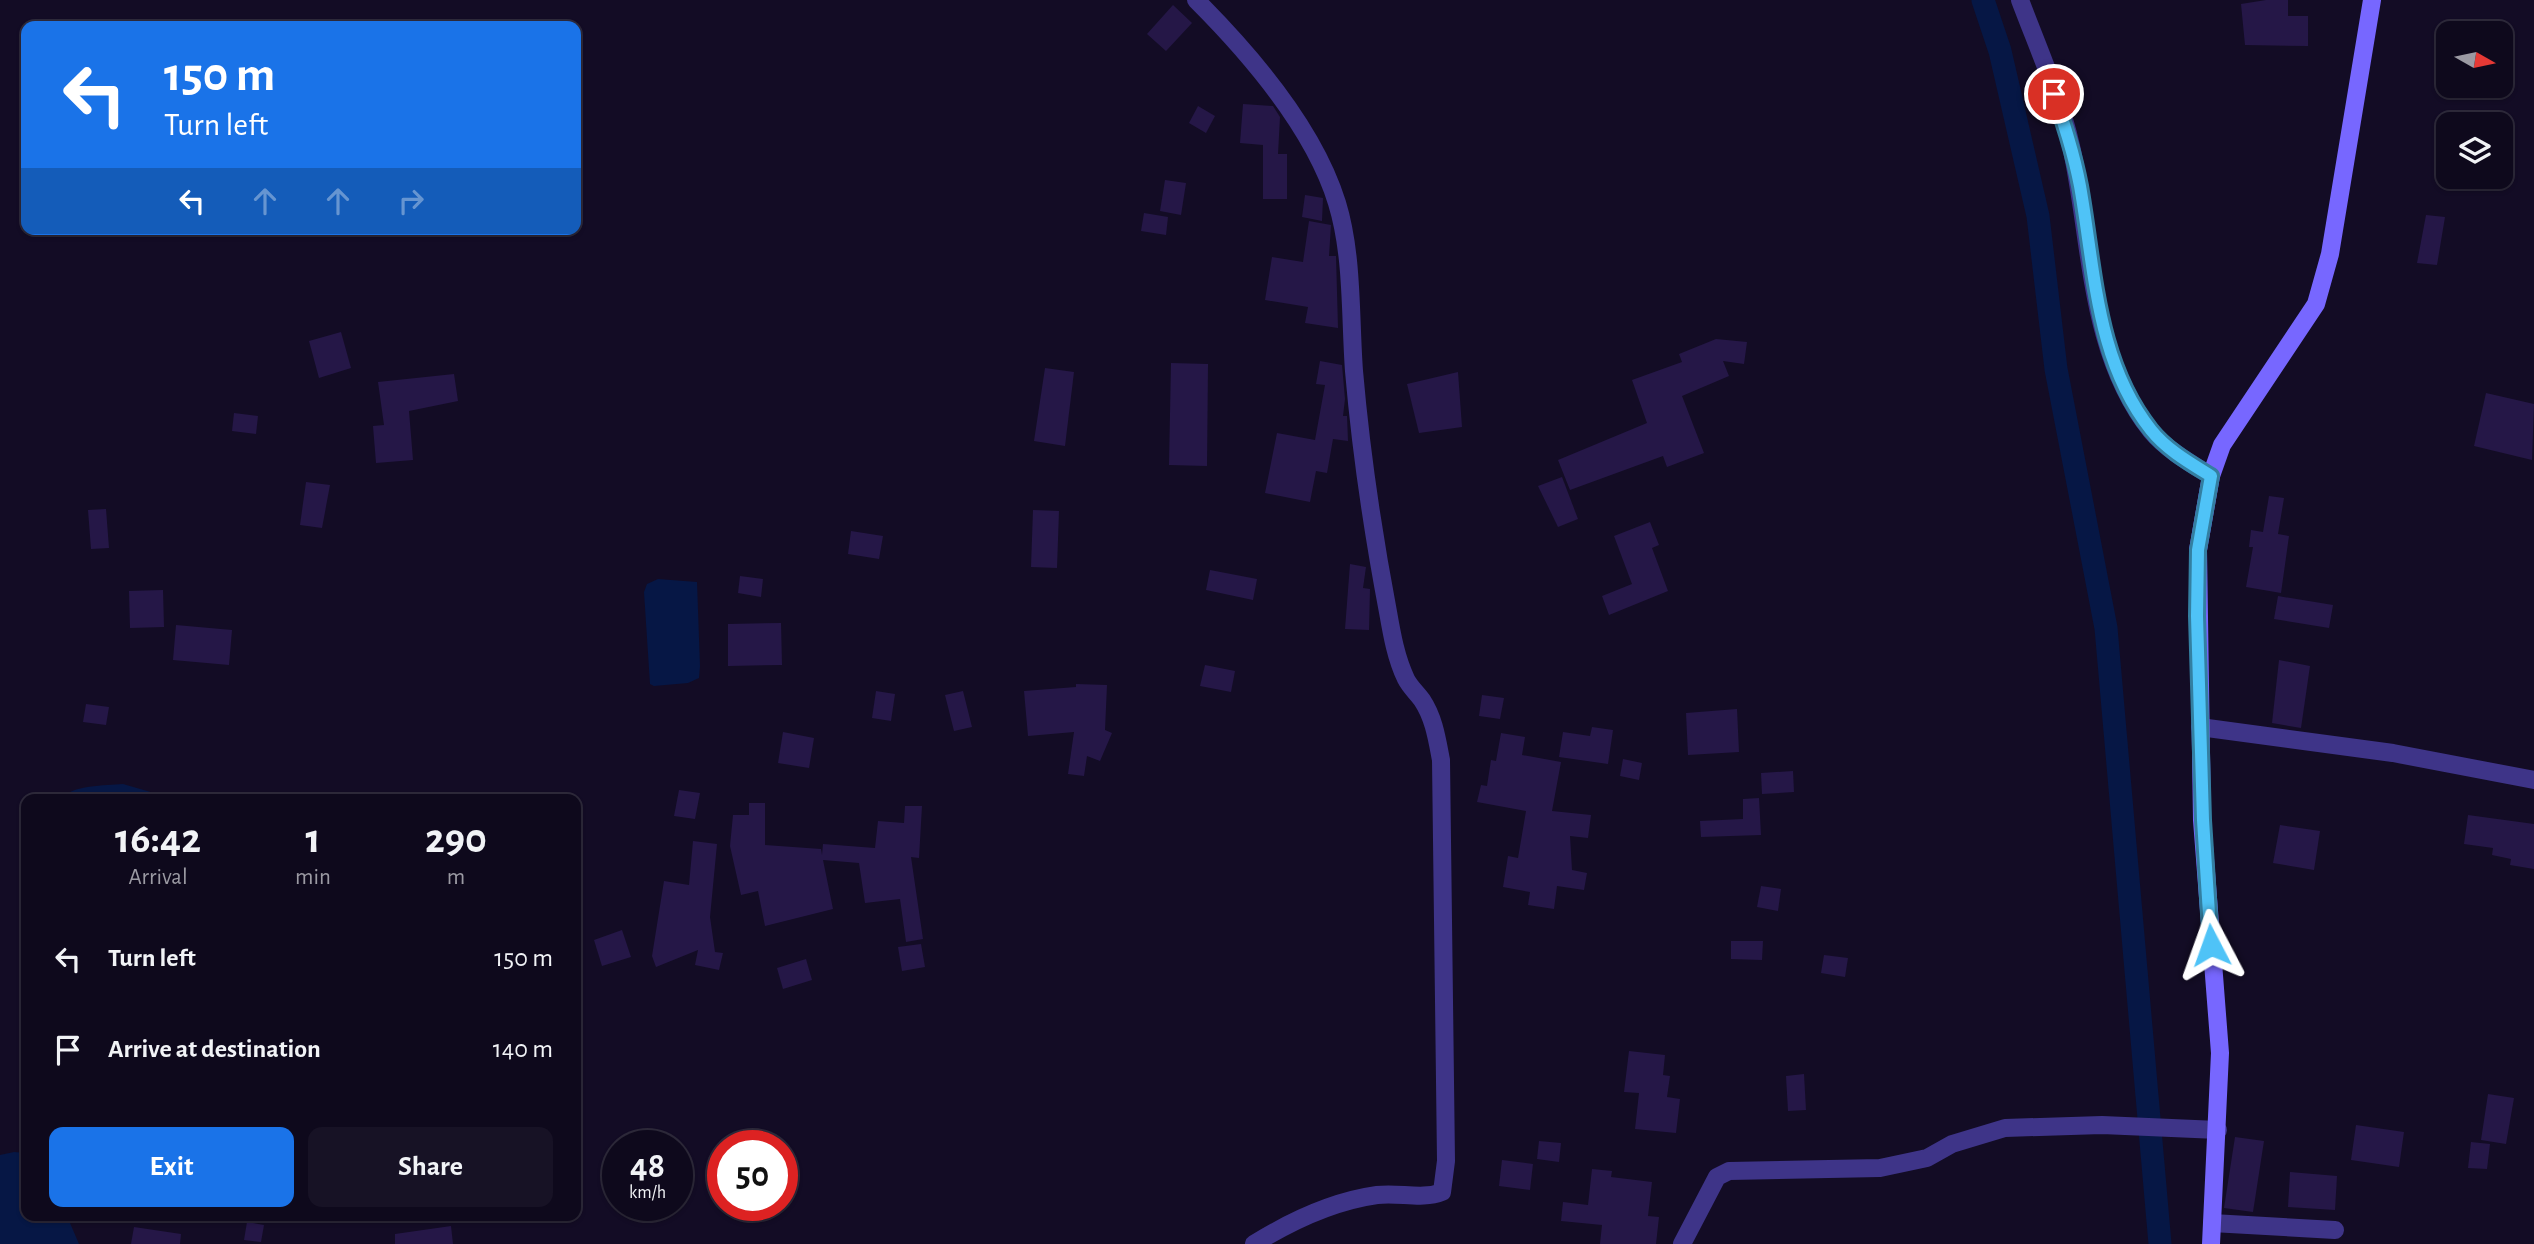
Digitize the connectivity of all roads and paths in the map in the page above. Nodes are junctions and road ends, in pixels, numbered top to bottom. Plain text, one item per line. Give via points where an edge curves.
1 (1196, 0) edge
2 (2020, 0) edge
3 (2372, 0) edge
4 (2211, 476) junction
5 (2200, 727) junction
6 (2534, 780) edge
7 (2218, 1130) junction
8 (2212, 1223) junction
9 (2335, 1230) dead end
10 (1254, 1244) edge
11 (1682, 1244) edge
12 (2211, 1244) edge

1 - 10 street via 1242,47 1283,102 1324,168 1337,203 1345,237 1354,375 1388,613 1395,650 1406,680 1434,724 1441,760 1446,1161 1442,1192 1352,1200 1316,1212
2 - 4 street via 2070,141 2102,325 2129,398 2152,432 2181,458
3 - 4 main road via 2330,254 2316,304 2222,445
4 - 5 main road via 2198,550
5 - 6 street via 2393,753
5 - 7 main road via 2220,1053
7 - 8 main road
7 - 11 street via 2102,1125 2005,1128 1952,1144 1927,1158 1881,1168 1729,1171 1717,1177
8 - 9 street
8 - 12 main road

